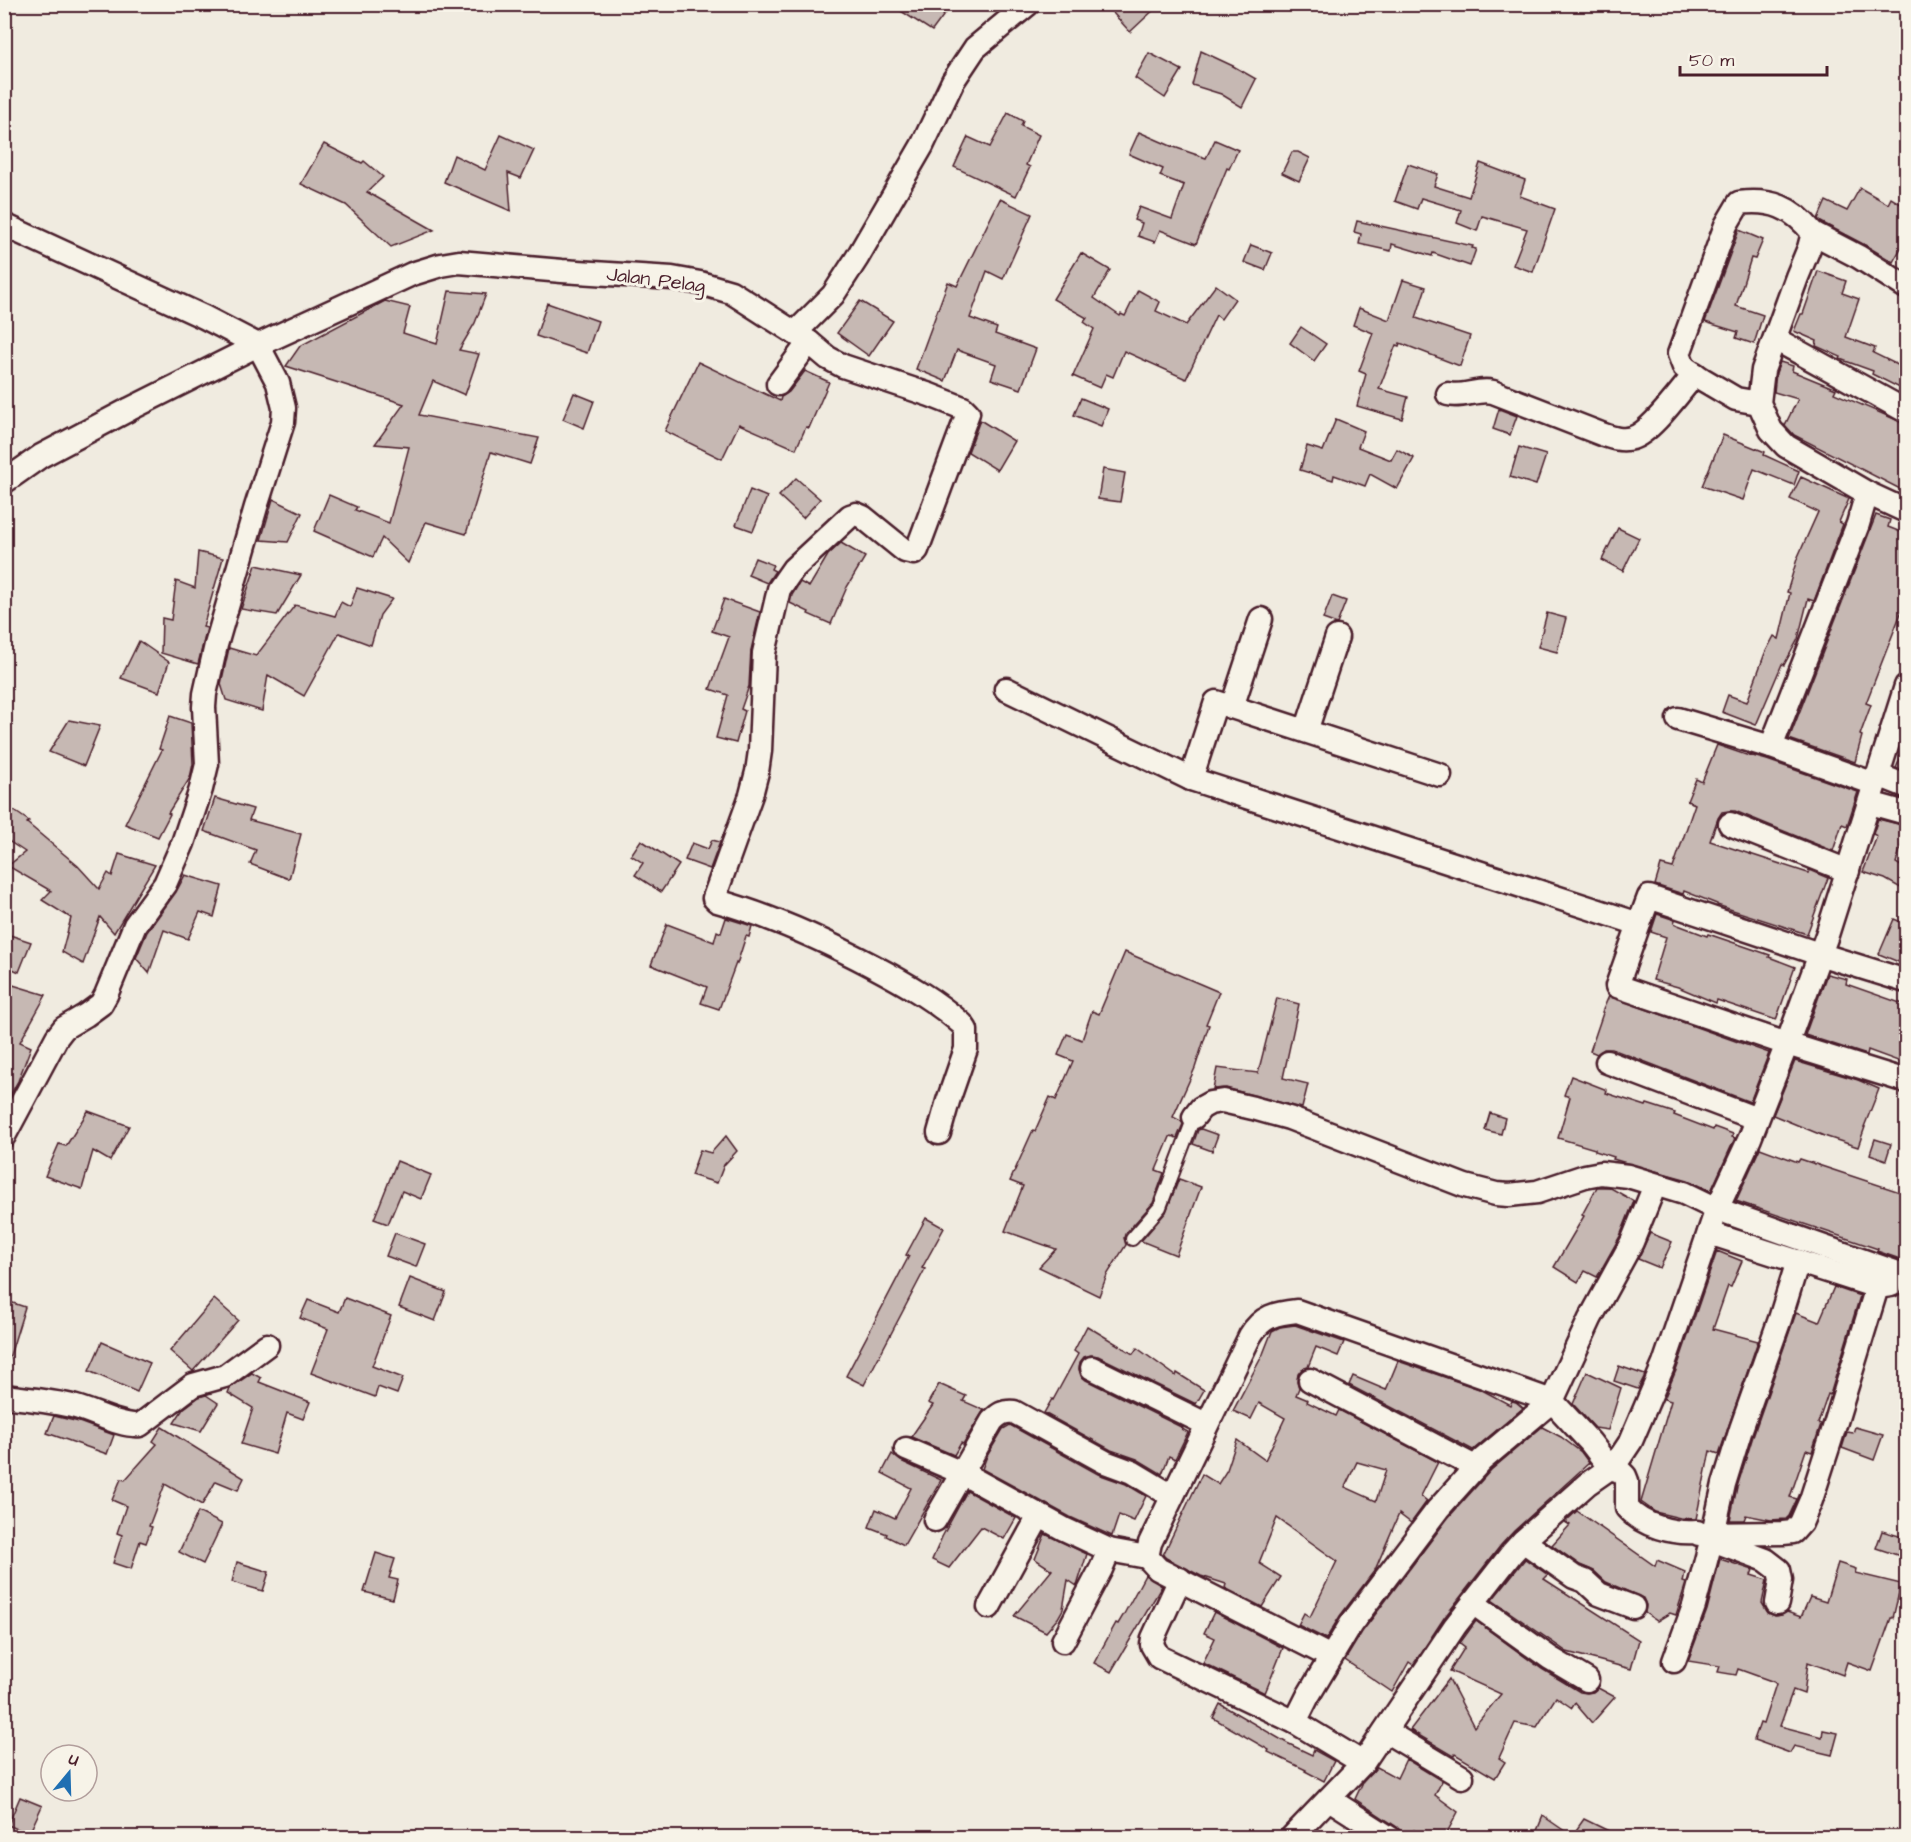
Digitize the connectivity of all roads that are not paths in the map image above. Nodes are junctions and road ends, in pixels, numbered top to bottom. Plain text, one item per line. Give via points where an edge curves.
1 (1028, 4) edge
2 (4, 225) edge
3 (1813, 233) junction
4 (1906, 287) edge
5 (802, 337) junction
6 (1776, 339) junction
7 (258, 345) junction
8 (1695, 374) junction
9 (778, 384) dead end
10 (1448, 394) dead end
11 (1759, 403) junction
12 (1906, 411) edge
13 (4, 482) edge
14 (1867, 493) junction
15 (1906, 511) edge
16 (1260, 619) dead end
17 (1337, 637) dead end
18 (1906, 686) edge
19 (1006, 689) dead end
20 (1232, 707) junction
21 (1678, 719) dead end
22 (1306, 731) junction
23 (1771, 747) junction
24 (1440, 775) dead end
25 (1191, 779) junction
26 (1906, 786) edge
27 (1874, 788) junction
28 (1906, 813) edge
29 (1730, 824) dead end
30 (1848, 871) junction
31 (1639, 924) junction
32 (1819, 954) junction
33 (1906, 981) edge
34 (1787, 1044) junction
35 (1607, 1062) dead end
36 (1906, 1081) edge
37 (1194, 1117) joint
38 (1758, 1119) junction
39 (939, 1133) dead end
40 (4, 1136) edge
41 (1655, 1185) junction
42 (1718, 1209) junction
43 (1709, 1233) junction
44 (1132, 1239) dead end
45 (1798, 1261) junction
46 (1904, 1270) edge
47 (1877, 1287) junction
48 (267, 1345) dead end
49 (1092, 1368) dead end
50 (1310, 1380) dead end
51 (4, 1396) edge
52 (1552, 1401) junction
53 (1206, 1424) junction
54 (906, 1449) dead end
55 (1475, 1467) junction
56 (1610, 1468) junction
57 (962, 1473) junction
58 (1172, 1496) junction
59 (1039, 1516) junction
60 (935, 1520) dead end
61 (1713, 1537) junction
62 (1523, 1541) junction
63 (1109, 1550) junction
64 (1147, 1557) junction
65 (1180, 1579) junction
66 (1473, 1603) junction
67 (1777, 1603) dead end
68 (989, 1607) dead end
69 (1633, 1607) dead end
70 (1063, 1641) dead end
71 (1331, 1657) junction
72 (1674, 1661) dead end
73 (1587, 1680) dead end
74 (1295, 1722) junction
75 (1385, 1731) junction
76 (1363, 1763) junction
77 (1462, 1778) dead end
78 (1329, 1799) junction
79 (1291, 1838) edge
80 (1390, 1838) edge

1 - 5 street via 975,48 953,81 922,146 857,258
2 - 7 street
3 - 4 street
3 - 6 street
3 - 8 street via 1803,220 1783,207 1757,201 1739,203 1726,225 1678,354 1684,367
5 - 7 street, Jalan Pelag via 731,292 700,283 459,262 412,274
5 - 9 street
5 - 39 street, Jalan Pelag via 843,366 963,408 968,417 914,553 856,514 793,570 779,589 764,653 757,772 714,898 833,944 911,987 962,1024 966,1049
6 - 11 street via 1763,370
6 - 12 street
7 - 13 street, Jalan Pelag via 51,451
7 - 40 street via 278,383 283,422 205,694 207,764 201,789 165,884 135,925 106,995 95,1009 64,1028 57,1037
8 - 10 street via 1652,424 1631,438 1604,435 1488,390 1461,396
8 - 11 street via 1736,399
11 - 14 street via 1771,430 1786,446
14 - 15 street
14 - 23 street
16 - 20 street
17 - 22 street
18 - 27 street
19 - 25 street
20 - 22 street
20 - 25 street via 1216,702
21 - 23 street
22 - 24 street
23 - 27 street
25 - 31 street
26 - 27 street
27 - 28 street
27 - 30 street
29 - 30 street
30 - 32 street
31 - 32 street via 1649,897
31 - 34 street via 1617,986
32 - 33 street
32 - 34 street
34 - 36 street
34 - 38 street
35 - 38 street
37 - 41 street via 1210,1103 1223,1101 1253,1108 1496,1194 1537,1192 1601,1173
37 - 44 lane via 1160,1207
38 - 42 street
41 - 42 street via 1684,1192
41 - 52 street via 1632,1242
42 - 43 street
42 - 46 street
43 - 45 street
43 - 56 street via 1639,1426
45 - 47 street
45 - 61 street via 1724,1484
46 - 47 street via 1891,1285
47 - 61 street via 1801,1523 1793,1532
48 - 51 street via 225,1376 193,1385 140,1425 62,1404
49 - 53 street
50 - 55 street
52 - 53 street via 1297,1311 1277,1313 1256,1326
52 - 55 street
52 - 56 street
53 - 58 street
54 - 57 street
55 - 71 street via 1392,1569
56 - 61 street via 1625,1476 1627,1508 1633,1515 1668,1530
56 - 62 street
57 - 58 street via 992,1421 1006,1411 1132,1472
57 - 59 street
57 - 60 street
58 - 64 street
59 - 63 street
59 - 68 street
61 - 67 street via 1766,1560 1779,1570
61 - 72 street
62 - 66 street
62 - 69 street via 1599,1594
63 - 64 street
63 - 70 street
64 - 65 street via 1158,1569
65 - 71 street
65 - 74 street via 1152,1638 1159,1657
66 - 73 street
66 - 75 street
71 - 74 street
74 - 76 street
75 - 76 street
75 - 77 street
76 - 78 street
78 - 79 street
78 - 80 street

